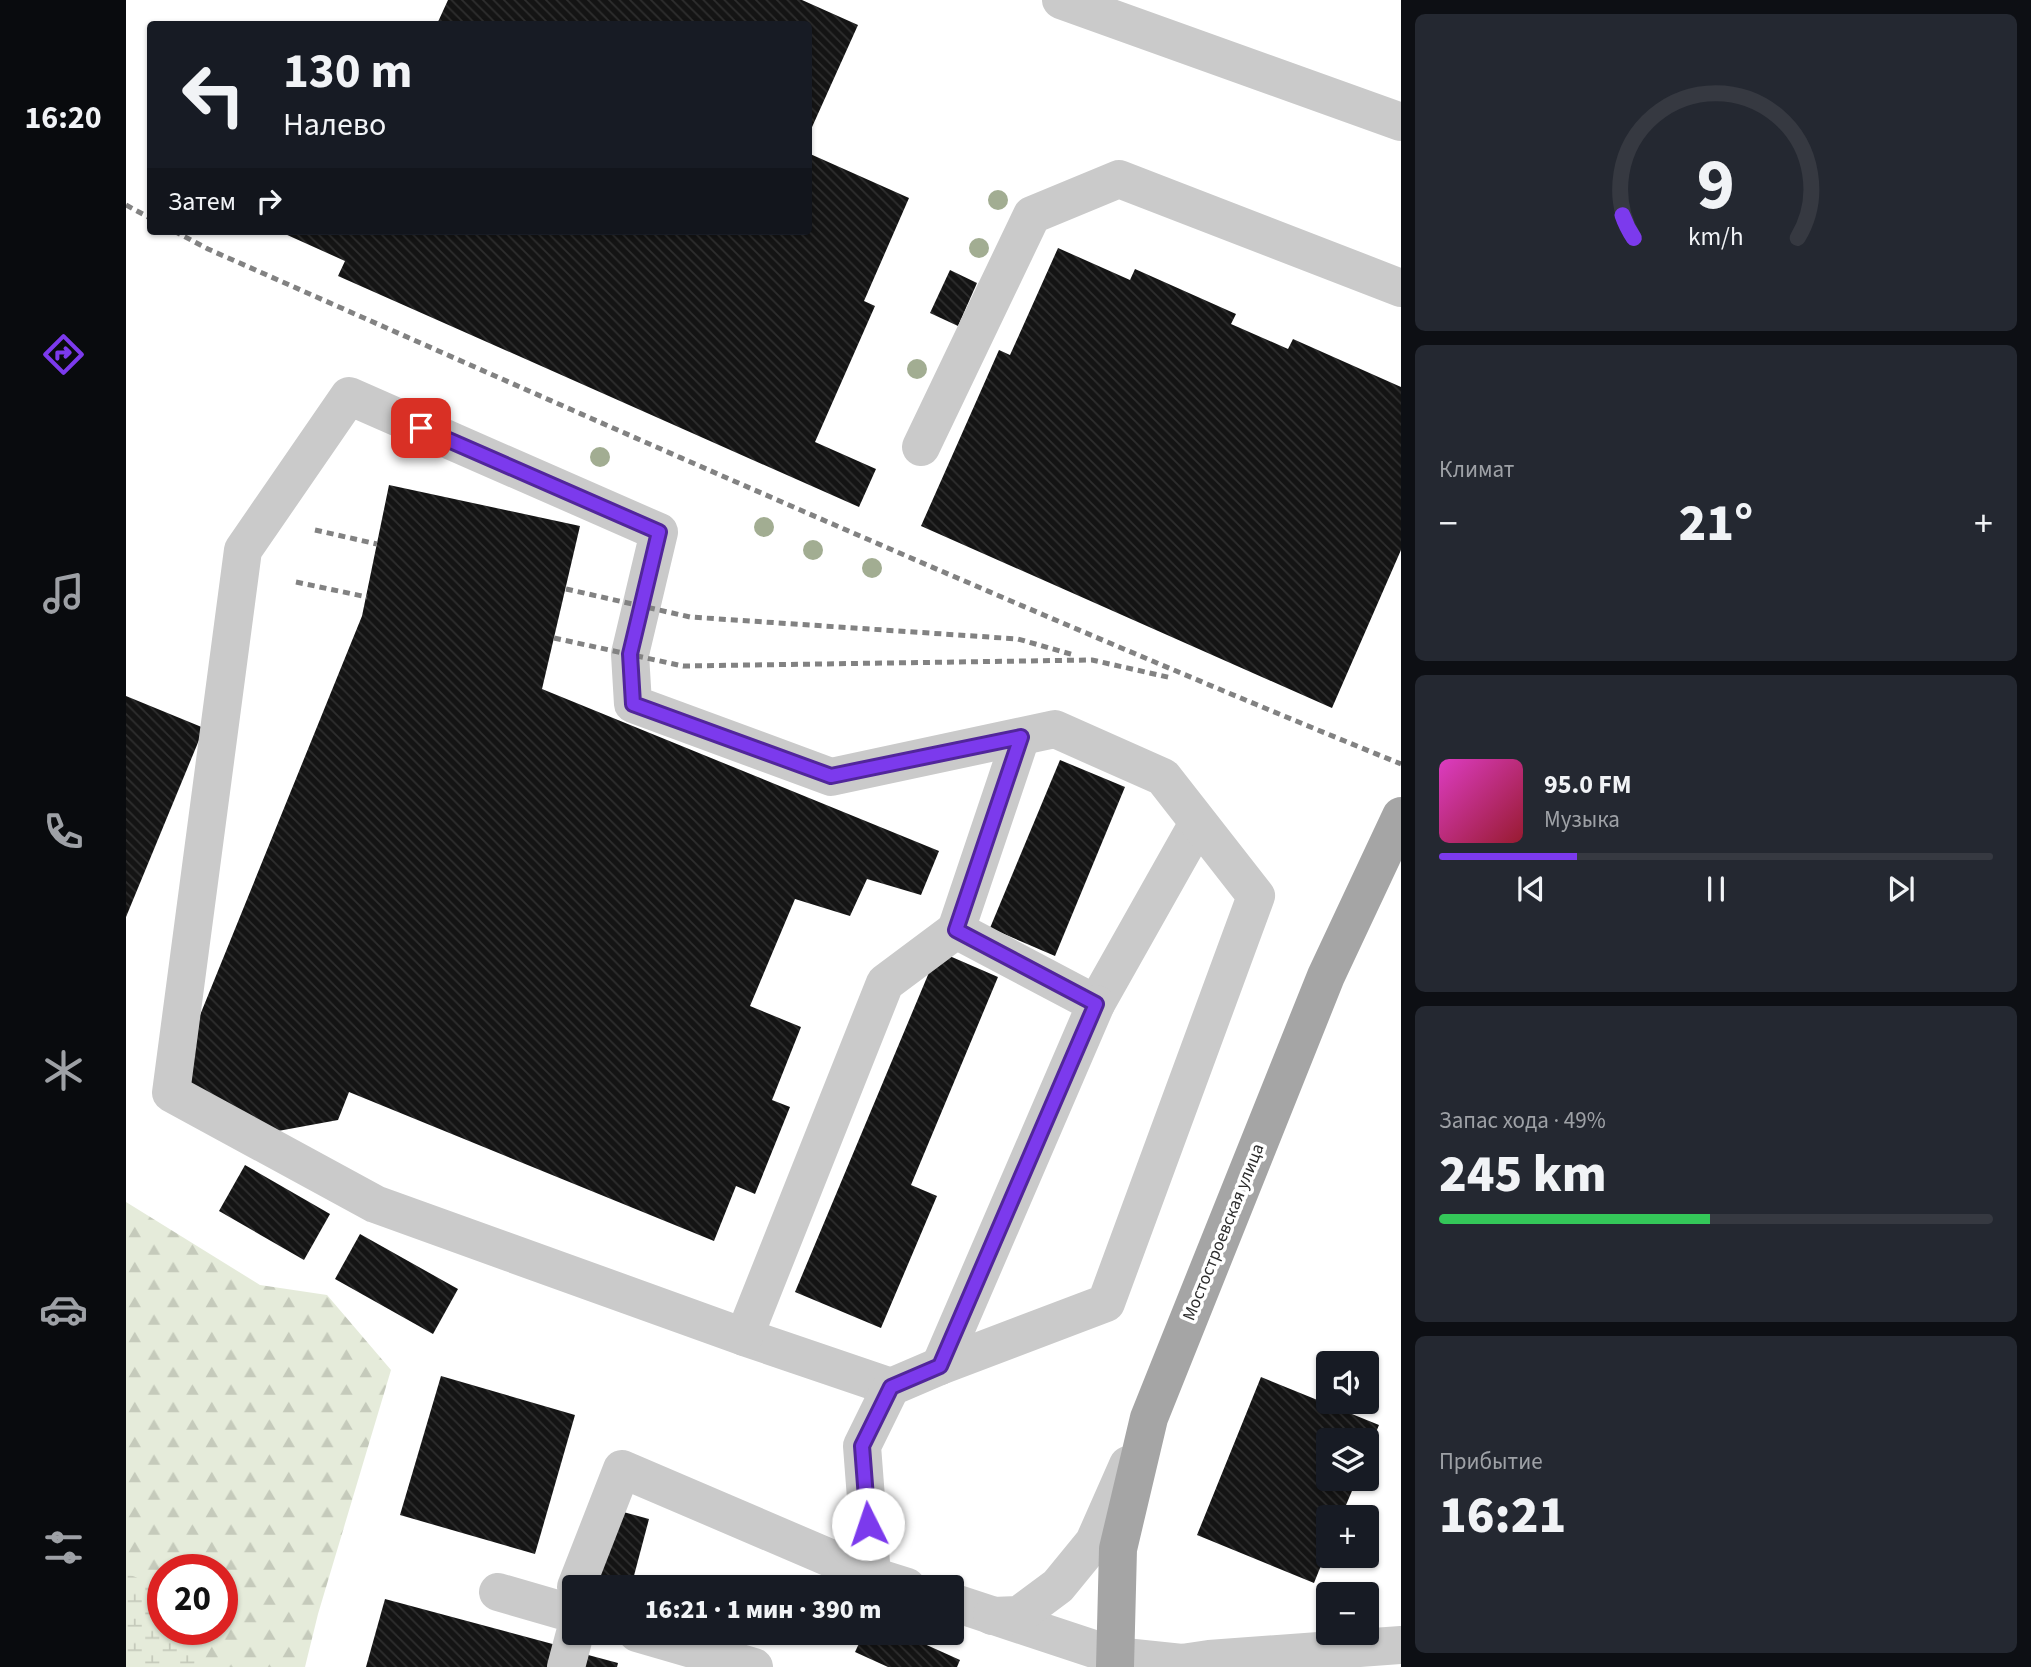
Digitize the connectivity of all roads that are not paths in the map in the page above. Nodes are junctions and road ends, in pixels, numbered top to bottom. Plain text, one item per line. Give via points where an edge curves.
1 (1062, 0) edge
2 (1401, 122) edge
3 (1401, 288) edge
4 (921, 447) dead end
5 (1021, 737) junction
6 (1401, 817) edge
7 (1198, 823) junction
8 (956, 930) junction
9 (1096, 1004) junction
10 (744, 1337) junction
11 (940, 1366) junction
12 (891, 1387) junction
13 (1149, 1418) junction
14 (585, 1575) edge
15 (876, 1575) edge
16 (889, 1575) edge
17 (498, 1591) dead end
18 (562, 1606) edge
19 (964, 1606) edge
20 (992, 1616) junction
21 (569, 1645) edge
22 (678, 1645) edge
23 (1401, 1645) edge
24 (1115, 1662) edge
25 (566, 1667) edge
26 (754, 1667) edge

1 - 2 lane
3 - 4 lane via 1119,179 1032,215
5 - 7 lane via 1055,729 1163,777
5 - 8 lane
5 - 10 lane via 831,776 633,704 630,654 659,532 349,396 243,550 171,1093 375,1204
6 - 13 main road, Мостостроевская улица via 1326,976
7 - 9 lane
7 - 11 lane via 1256,896 1106,1303
8 - 9 lane
8 - 10 lane via 885,983
9 - 11 lane
10 - 12 lane
11 - 12 lane
12 - 16 lane via 862,1446
13 - 20 lane via 1094,1542 1058,1586 1019,1615
13 - 24 main road, Мостостроевская улица via 1118,1549
14 - 15 lane via 622,1469
17 - 18 lane
19 - 20 lane
20 - 24 lane
21 - 25 lane
22 - 26 lane
23 - 24 lane via 1182,1663

